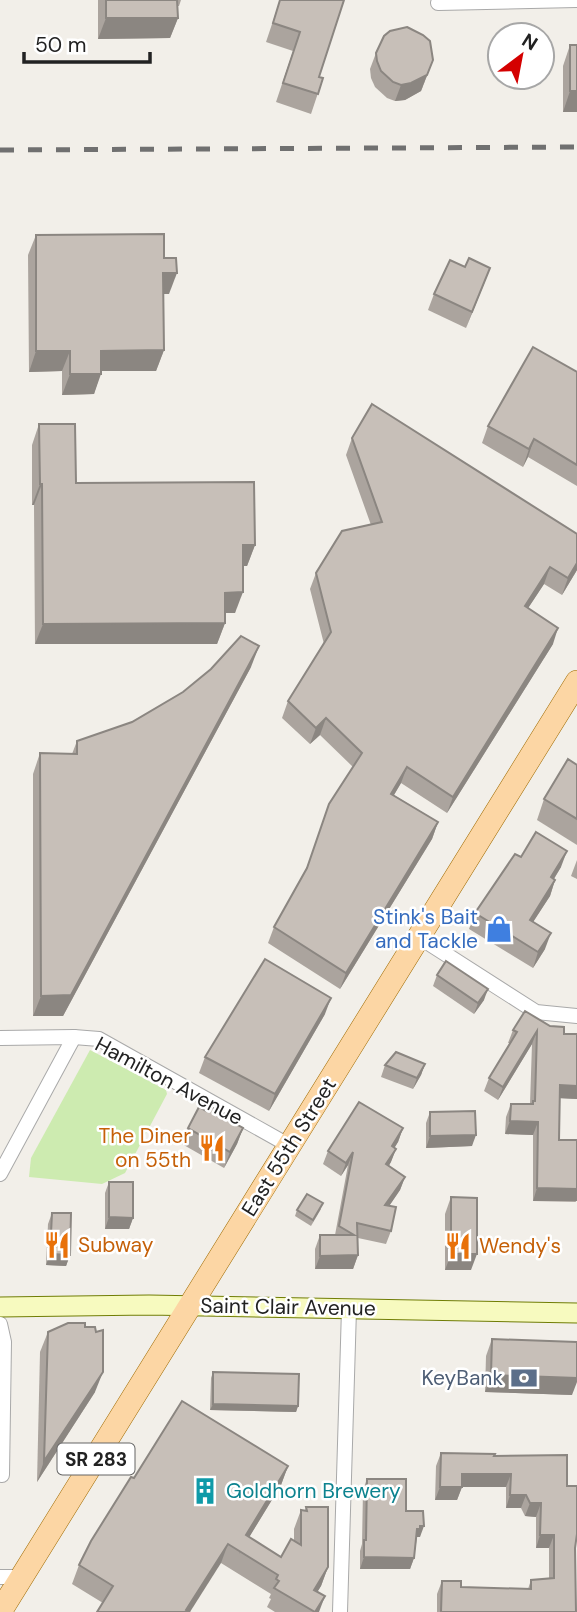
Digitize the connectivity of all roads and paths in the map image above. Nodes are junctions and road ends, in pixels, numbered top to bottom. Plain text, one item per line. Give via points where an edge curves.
1 (577, 0) edge
2 (438, 3) dead end
3 (577, 682) edge
4 (419, 937) junction
5 (577, 1016) edge
6 (74, 1037) junction
7 (0, 1038) edge
8 (290, 1146) junction
9 (0, 1174) edge
10 (191, 1306) junction
11 (0, 1307) edge
12 (349, 1309) junction
13 (577, 1312) edge
14 (0, 1324) edge
15 (2, 1475) dead end
16 (11, 1577) edge
17 (0, 1612) edge
18 (340, 1612) edge

1 - 2 street
3 - 4 main road, East 55th Street
4 - 5 street via 536,1012
4 - 8 main road, East 55th Street
6 - 7 street, Hamilton Avenue
6 - 8 street, Hamilton Avenue via 99,1039
6 - 9 street
8 - 10 main road, East 55th Street
10 - 11 main road, Saint Clair Avenue
10 - 12 main road, Saint Clair Avenue
10 - 16 main road, East 55th Street / SR 283
12 - 13 main road, Saint Clair Avenue
12 - 18 street
14 - 15 street via 4,1342
16 - 17 main road, East 55th Street / SR 283

